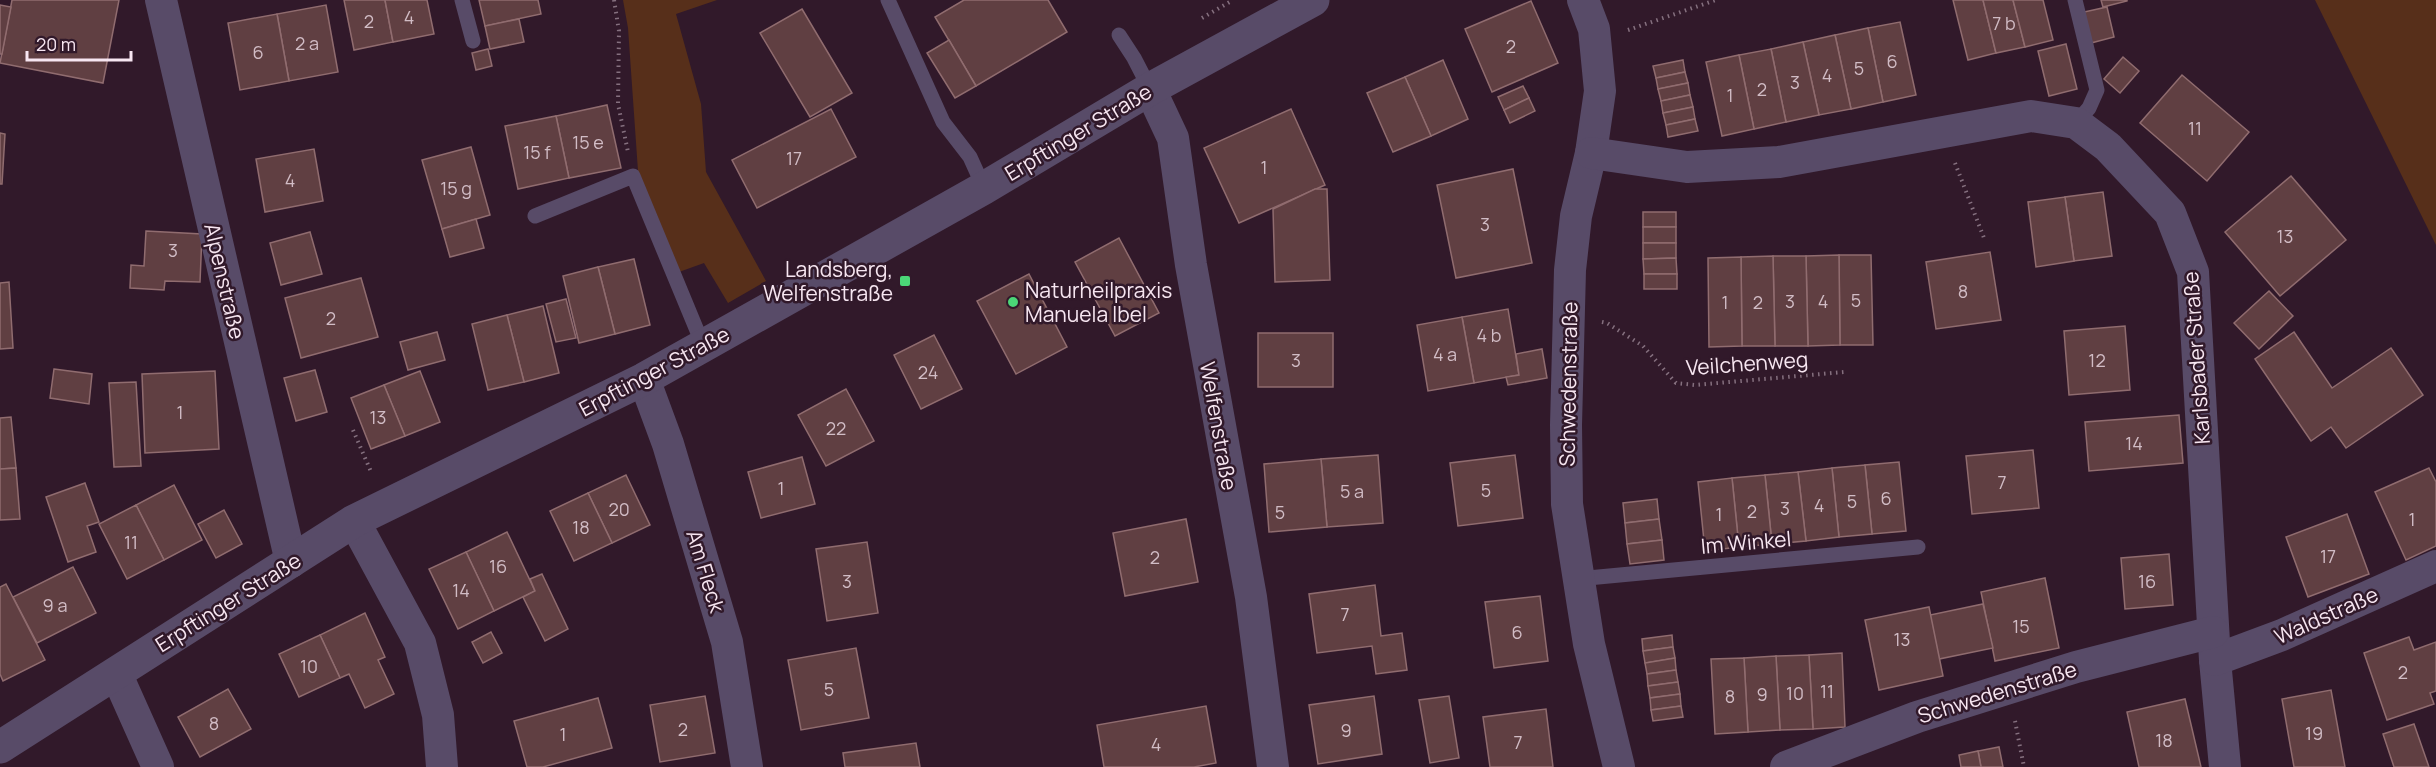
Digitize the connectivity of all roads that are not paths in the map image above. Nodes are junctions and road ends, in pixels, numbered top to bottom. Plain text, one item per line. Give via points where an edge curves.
1 (161, 0) edge
2 (462, 0) edge
3 (888, 0) edge
4 (1313, 0) edge
5 (1583, 0) edge
6 (2075, 0) edge
7 (1119, 35) dead end
8 (473, 41) dead end
9 (1150, 89) junction
10 (2076, 123) junction
11 (1591, 153) junction
12 (984, 188) junction
13 (535, 216) dead end
14 (703, 345) junction
15 (644, 379) junction
16 (354, 521) junction
17 (1918, 547) dead end
18 (291, 562) junction
19 (2436, 566) edge
20 (1577, 579) junction
21 (2214, 646) junction
22 (116, 673) junction
23 (2, 740) edge
24 (158, 767) edge
25 (442, 767) edge
26 (747, 767) edge
27 (1273, 767) edge
28 (1619, 767) edge
29 (1786, 767) edge
30 (2225, 767) edge

1 - 18 street, Alpenstraße
2 - 8 lane
3 - 12 lane via 943,122 970,157
4 - 9 street, Erpftinger Straße
5 - 11 street, Schwedenstraße via 1594,29 1599,91
6 - 10 lane via 2097,90
7 - 9 lane
9 - 12 street, Erpftinger Straße
9 - 27 street, Welfenstraße via 1173,138 1193,277 1251,597
10 - 11 street, Karlsbader Straße via 2031,116 1779,162 1687,167
10 - 21 street, Karlsbader Straße via 2108,147 2170,213 2193,272
11 - 20 street, Schwedenstraße via 1576,216 1568,320 1566,504
12 - 14 street, Erpftinger Straße
13 - 14 lane via 633,176
14 - 15 street, Erpftinger Straße
15 - 16 street, Erpftinger Straße
15 - 26 street, Am Fleck via 668,444 727,642
16 - 18 street, Erpftinger Straße
16 - 25 street via 420,643 438,715
17 - 20 lane, Im Winkel
18 - 22 street, Erpftinger Straße
19 - 21 street, Waldstraße via 2282,635
20 - 28 street, Schwedenstraße
21 - 29 street, Schwedenstraße via 2076,667 1917,717
21 - 30 street, Karlsbader Straße
22 - 23 street, Erpftinger Straße
22 - 24 street

